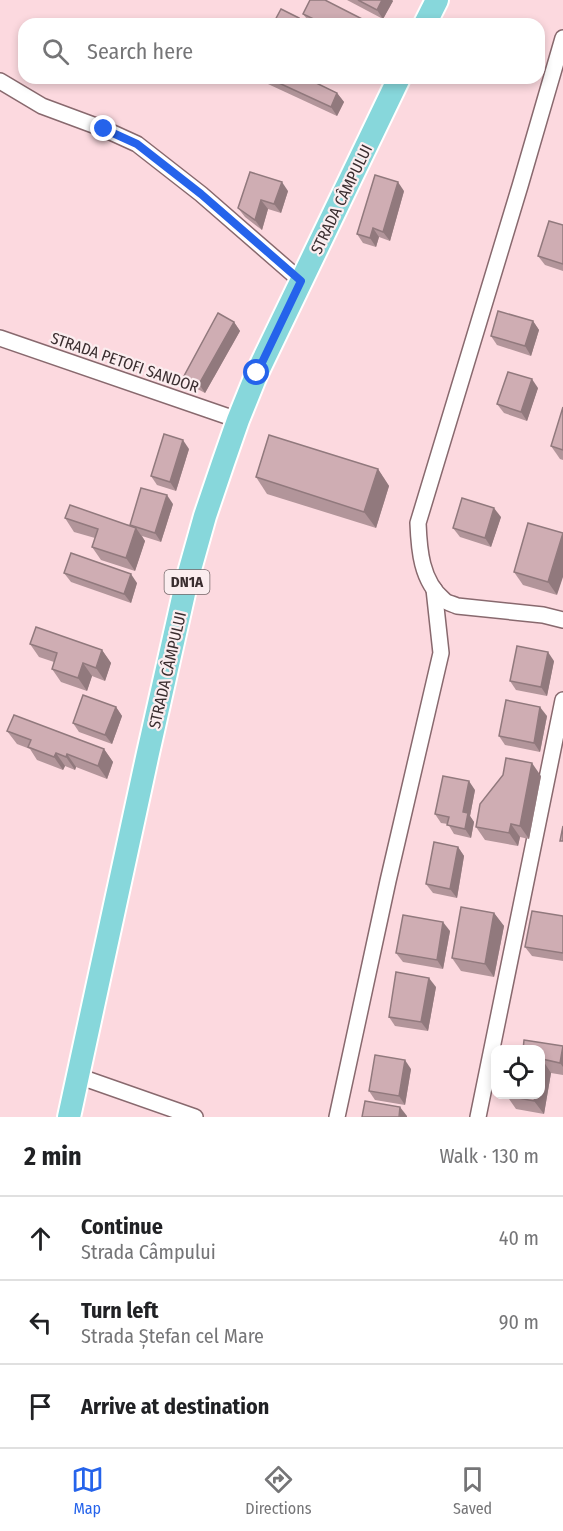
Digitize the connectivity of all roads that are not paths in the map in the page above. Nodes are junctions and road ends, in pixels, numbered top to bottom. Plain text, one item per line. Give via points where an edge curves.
1 (437, 0) edge
2 (428, 18) edge
3 (563, 38) edge
4 (0, 81) edge
5 (396, 84) edge
6 (301, 281) junction
7 (0, 338) edge
8 (238, 420) junction
9 (434, 589) junction
10 (563, 620) edge
11 (563, 700) edge
12 (78, 1076) junction
13 (69, 1117) edge
14 (195, 1117) edge
15 (338, 1117) edge
16 (478, 1117) edge

1 - 2 main road
3 - 9 street via 418,523 419,551
4 - 6 street via 42,106 137,144
5 - 6 main road, STRADA CÂMPULUI / DN1A
6 - 8 main road, STRADA CÂMPULUI / DN1A
7 - 8 street, STRADA PETOFI SANDOR
8 - 12 main road, STRADA CÂMPULUI / DN1A via 187,580
9 - 10 street via 444,601 457,606
9 - 15 street via 441,653
11 - 16 street
12 - 13 main road, STRADA CÂMPULUI / DN1A
12 - 14 street

